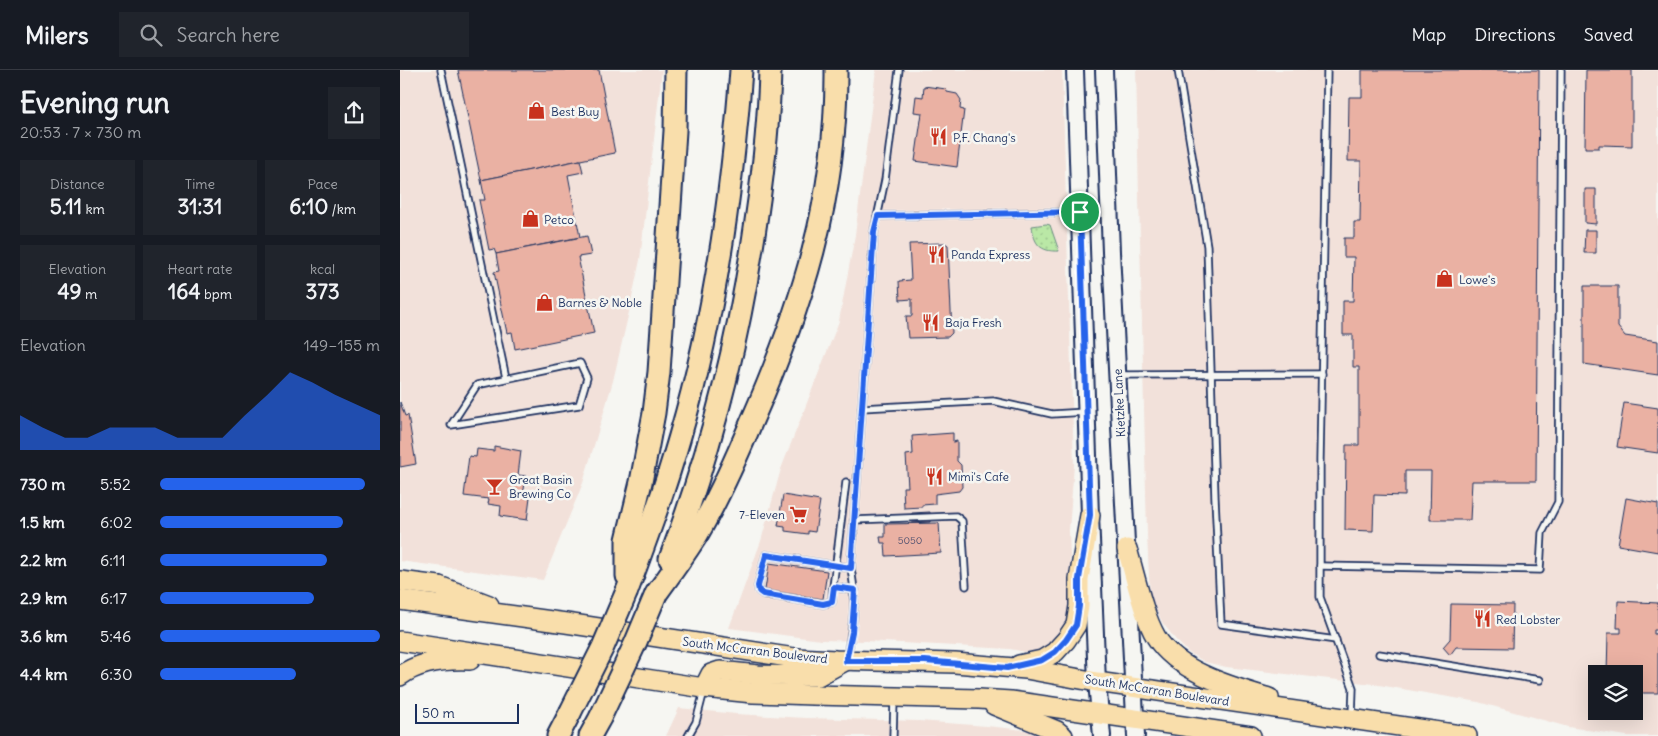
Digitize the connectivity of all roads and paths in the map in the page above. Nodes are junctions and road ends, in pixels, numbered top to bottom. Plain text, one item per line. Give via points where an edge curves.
1 (441, 70) edge
2 (676, 70) edge
3 (741, 70) edge
4 (770, 70) edge
5 (836, 70) edge
6 (899, 70) edge
7 (1075, 70) edge
8 (1104, 70) edge
9 (1178, 70) edge
10 (1327, 70) edge
11 (1561, 70) edge
12 (1080, 212) junction
13 (878, 216) junction
14 (1212, 373) junction
15 (1322, 374) junction
16 (1118, 375) junction
17 (506, 378) junction
18 (862, 408) junction
19 (1087, 412) junction
20 (846, 482) dead end
21 (1090, 515) junction
22 (854, 520) junction
23 (1127, 549) junction
24 (836, 566) junction
25 (1320, 566) junction
26 (851, 568) junction
27 (400, 581) edge
28 (966, 586) dead end
29 (834, 587) junction
30 (855, 590) junction
31 (627, 591) junction
32 (656, 594) junction
33 (400, 600) edge
34 (513, 615) junction
35 (1336, 640) junction
36 (400, 641) edge
37 (1379, 654) dead end
38 (525, 660) junction
39 (846, 661) junction
40 (1007, 668) junction
41 (400, 676) edge
42 (1540, 680) dead end
43 (1097, 682) junction
44 (1134, 687) junction
45 (704, 688) junction
46 (894, 696) junction
47 (979, 699) junction
48 (1101, 714) junction
49 (1345, 718) junction
50 (595, 727) edge
51 (1135, 728) edge
52 (558, 736) edge
53 (688, 736) edge
54 (892, 736) edge
55 (1063, 736) edge
56 (1102, 736) edge
57 (1251, 736) edge
58 (1467, 736) edge

1 - 17 lane
2 - 31 highway via 659,372 641,482 627,540
3 - 31 highway via 730,189 706,334 665,486
4 - 32 highway via 762,180 741,310 705,453
5 - 32 highway via 832,163 817,239 782,352 725,483 697,535
6 - 13 lane
7 - 12 main road
8 - 16 main road, Kietzke Lane
9 - 14 lane via 1207,246
10 - 15 lane
11 - 25 lane via 1558,502 1542,533 1540,570
12 - 13 lane
12 - 19 main road
13 - 18 lane via 874,232
14 - 15 lane
14 - 16 lane
14 - 35 lane via 1221,624
15 - 25 lane
16 - 23 main road, Kietzke Lane
17 - 17 lane via 580,363 587,378 579,405 451,425 476,385
18 - 19 lane via 993,401 1052,414
18 - 22 lane
19 - 21 main road
20 - 24 lane
21 - 40 main road via 1079,579 1076,625 1055,652 1042,660
21 - 43 main road
22 - 26 lane
22 - 28 lane via 956,516 962,521
23 - 44 main road, Kietzke Lane
23 - 49 main road via 1148,620 1166,650 1199,674
24 - 26 lane
24 - 29 lane
24 - 29 lane via 766,555 758,586 763,594 823,604 832,602
25 - 35 lane via 1320,597
26 - 30 lane
27 - 34 main road via 439,586
29 - 30 lane
30 - 39 lane
31 - 52 highway, bridge
32 - 50 highway, bridge
33 - 34 main road, South McCarran Boulevard
34 - 39 main road, South McCarran Boulevard via 758,653
35 - 49 lane via 1353,688
36 - 38 main road
37 - 42 lane
38 - 41 main road via 435,662 416,666
38 - 45 main road
39 - 40 main road, South McCarran Boulevard via 925,661
39 - 45 main road via 818,676 720,671 711,674
40 - 43 main road, South McCarran Boulevard
43 - 44 main road, South McCarran Boulevard
43 - 48 main road
44 - 49 main road, South McCarran Boulevard
44 - 51 main road, Kietzke Lane
45 - 46 main road via 753,693
45 - 53 lane via 696,722
46 - 47 main road
46 - 54 lane
47 - 48 main road
47 - 55 main road
48 - 51 main road
48 - 56 main road
49 - 58 main road, South McCarran Boulevard
51 - 57 main road

